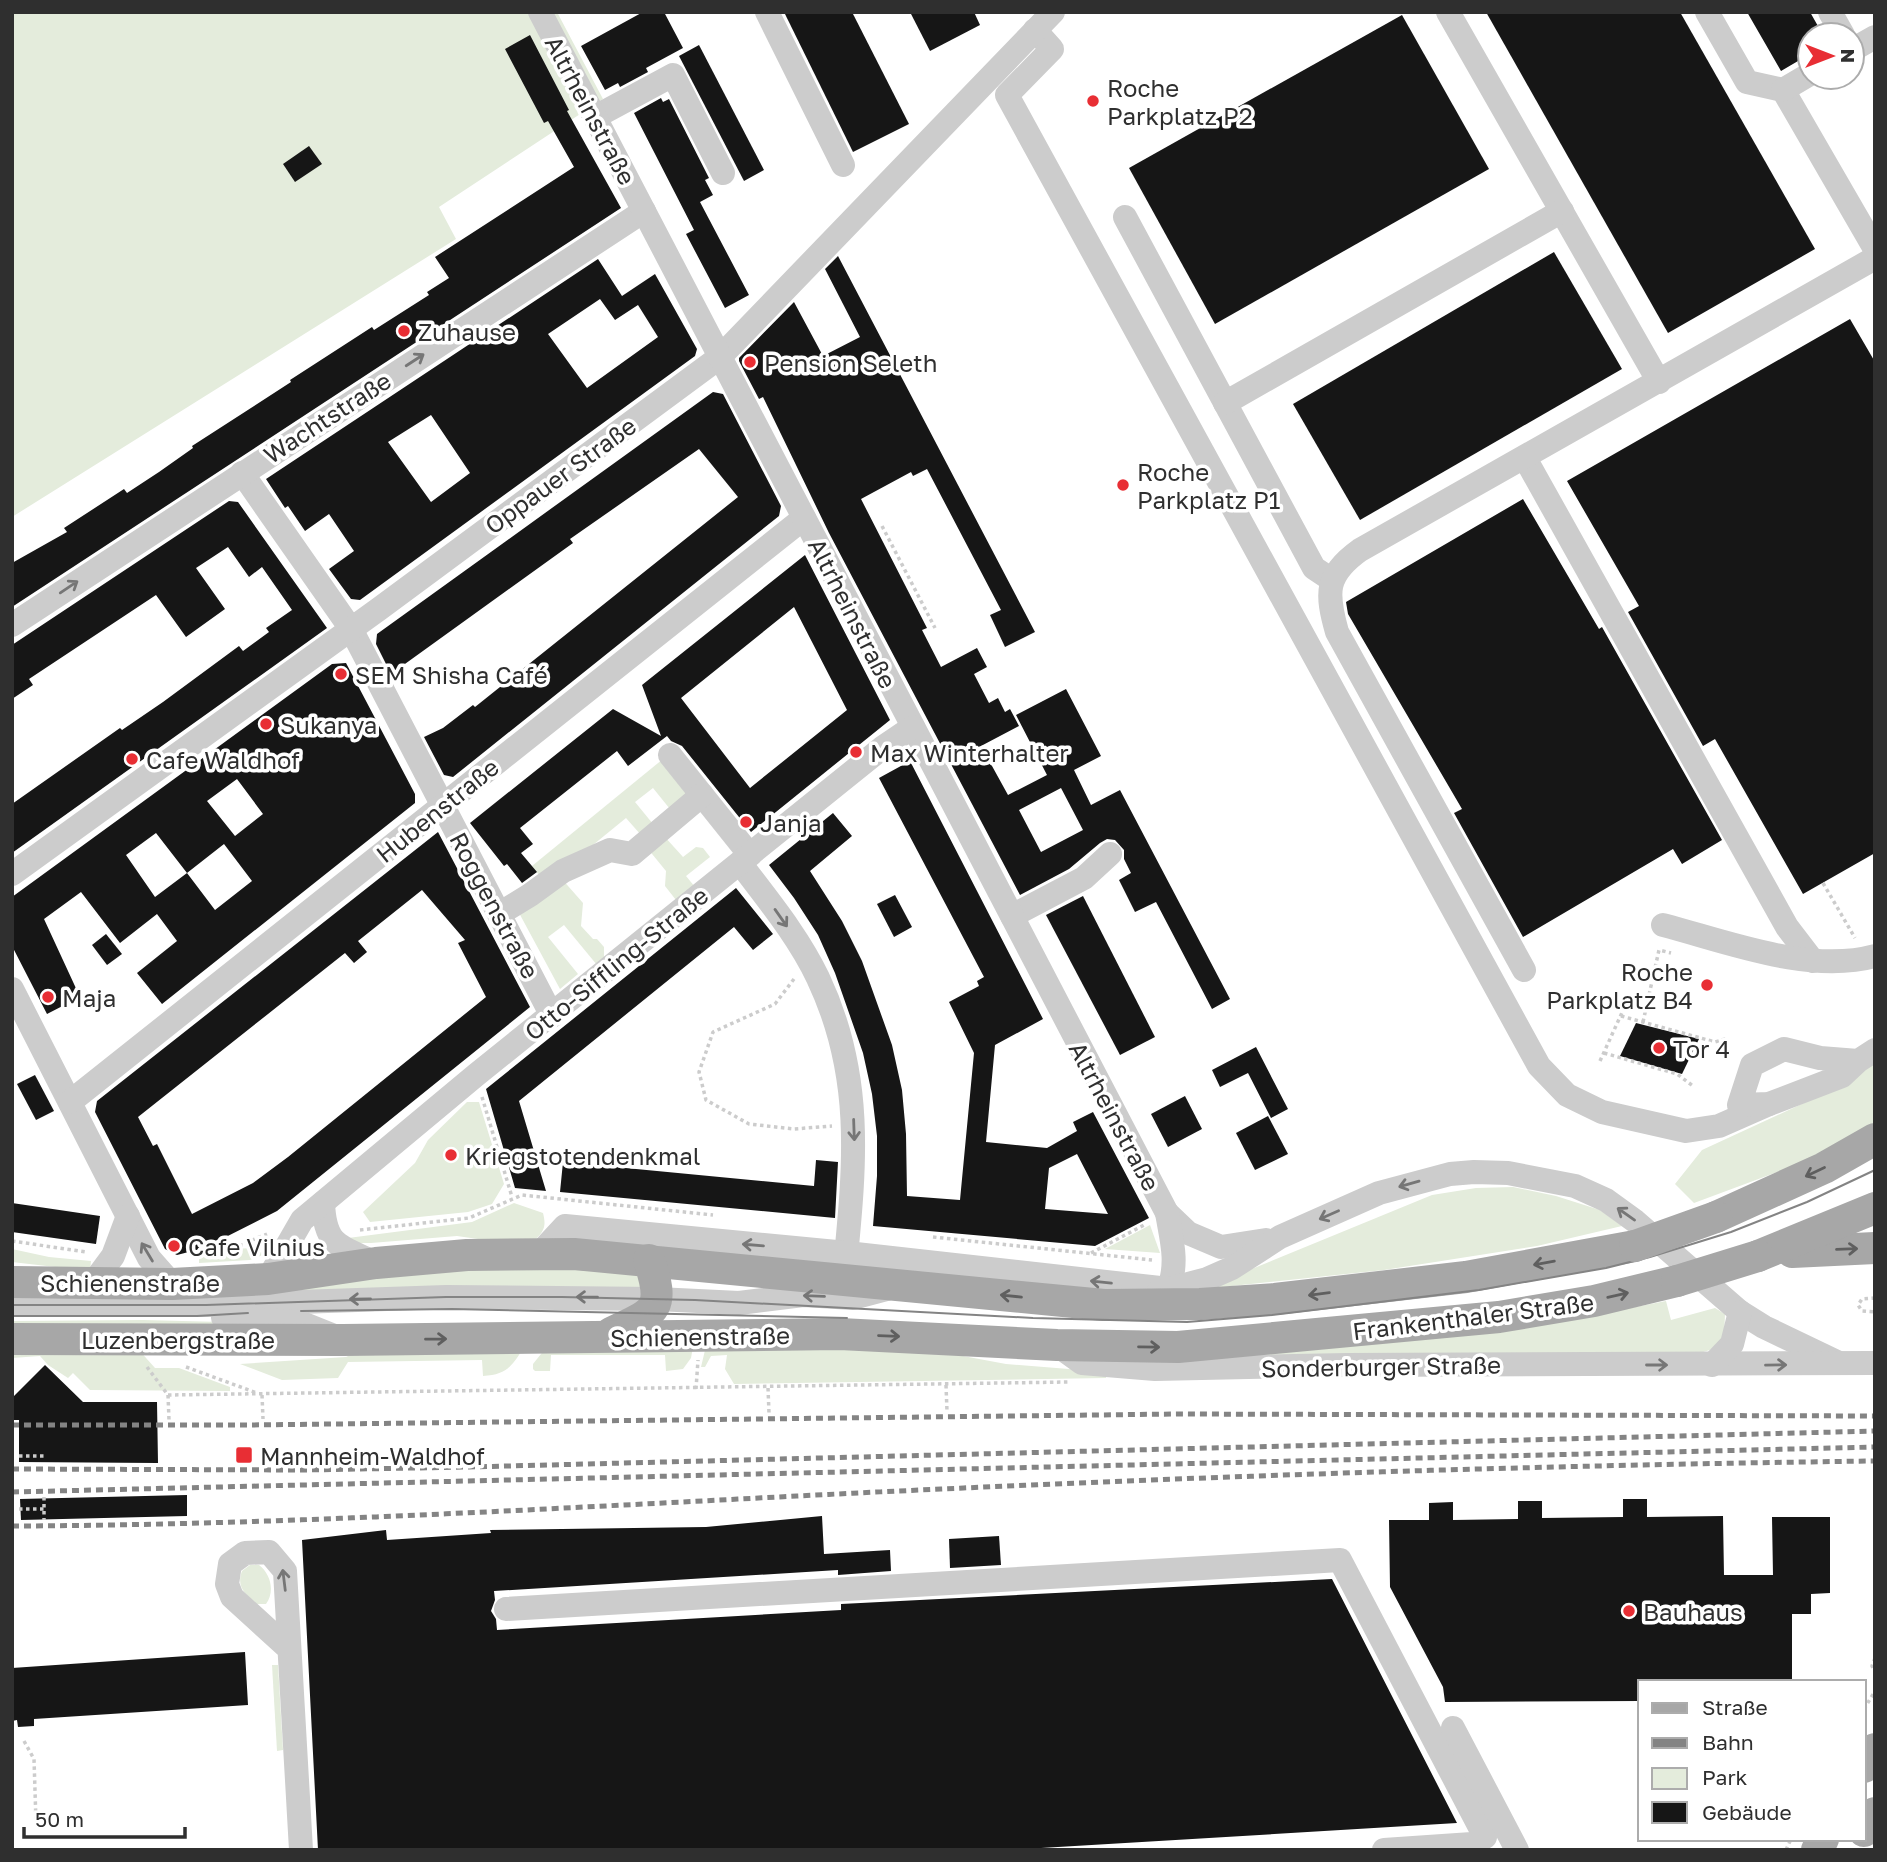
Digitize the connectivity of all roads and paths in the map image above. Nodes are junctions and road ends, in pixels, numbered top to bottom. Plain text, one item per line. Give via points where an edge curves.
1 (540, 12) edge
2 (766, 12) edge
3 (1448, 12) edge
4 (1707, 12) edge
5 (1037, 29) edge
6 (1796, 82) edge
7 (1783, 90) junction
8 (595, 117) junction
9 (843, 165) dead end
10 (723, 173) dead end
11 (644, 211) junction
12 (1562, 211) junction
13 (1125, 217) dead end
14 (1875, 249) edge
15 (1875, 258) edge
16 (720, 357) junction
17 (1659, 382) junction
18 (1226, 403) junction
19 (1525, 458) junction
20 (242, 473) junction
21 (804, 518) junction
22 (882, 526) dead end
23 (1332, 580) junction
24 (12, 625) edge
25 (935, 628) dead end
26 (351, 629) junction
27 (913, 727) junction
28 (670, 755) dead end
29 (702, 795) junction
30 (443, 805) junction
31 (1110, 854) dead end
32 (745, 859) junction
33 (12, 874) edge
34 (1823, 883) dead end
35 (499, 914) junction
36 (1012, 916) junction
37 (1663, 925) dead end
38 (1693, 933) junction
39 (1871, 957) edge
40 (809, 961) junction
41 (1813, 961) junction
42 (1524, 970) dead end
43 (12, 989) edge
44 (1625, 1006) dead end
45 (552, 1016) junction
46 (1621, 1016) junction
47 (1643, 1022) junction
48 (1728, 1038) dead end
49 (1604, 1054) junction
50 (1866, 1055) edge
51 (1600, 1061) dead end
52 (476, 1075) junction
53 (1693, 1087) dead end
54 (71, 1102) junction
55 (1769, 1104) junction
56 (854, 1129) junction
57 (1875, 1139) edge
58 (513, 1198) junction
59 (323, 1203) junction
60 (1875, 1208) edge
61 (1167, 1213) junction
62 (717, 1215) dead end
63 (128, 1216) junction
64 (329, 1236) junction
65 (929, 1237) dead end
66 (1280, 1237) junction
67 (12, 1241) edge
68 (289, 1244) junction
69 (1212, 1244) joint
70 (1875, 1248) edge
71 (1089, 1253) junction
72 (539, 1254) junction
73 (846, 1254) junction
74 (1764, 1254) junction
75 (113, 1256) junction
76 (149, 1258) junction
77 (649, 1260) junction
78 (1175, 1260) junction
79 (376, 1263) junction
80 (268, 1279) junction
81 (1207, 1279) joint
82 (12, 1282) edge
83 (93, 1283) junction
84 (172, 1284) junction
85 (905, 1285) junction
86 (1169, 1289) junction
87 (657, 1298) junction
88 (1875, 1298) edge
89 (12, 1305) edge
90 (1104, 1305) junction
91 (1741, 1311) junction
92 (1875, 1312) edge
93 (12, 1317) edge
94 (604, 1337) junction
95 (12, 1339) edge
96 (343, 1340) junction
97 (1056, 1345) junction
98 (1875, 1363) edge
99 (157, 1364) dead end
100 (179, 1364) dead end
101 (1841, 1364) junction
102 (1712, 1365) junction
103 (1081, 1382) dead end
104 (946, 1385) junction
105 (768, 1388) junction
106 (168, 1395) junction
107 (262, 1395) junction
108 (947, 1412) dead end
109 (769, 1413) dead end
110 (263, 1419) dead end
111 (169, 1420) dead end
112 (19, 1456) dead end
113 (44, 1456) dead end
114 (44, 1497) dead end
115 (19, 1509) dead end
116 (44, 1509) junction
117 (44, 1520) dead end
118 (506, 1609) dead end
119 (288, 1648) dead end
120 (1875, 1658) edge
121 (1875, 1671) edge
122 (1453, 1728) dead end
123 (24, 1741) dead end
124 (36, 1822) dead end
125 (301, 1850) edge
126 (1384, 1850) edge
127 (1517, 1850) edge

1 - 8 street, Altrheinstraße
2 - 9 street
3 - 12 street
4 - 7 street via 1747,82
5 - 16 street, Oppauer Straße
5 - 55 street via 1052,49 1007,95 1539,1066 1567,1095 1602,1112 1686,1131 1719,1126
6 - 7 street
7 - 14 street
8 - 10 street via 673,75
8 - 11 street, Altrheinstraße
11 - 16 street, Altrheinstraße
20 -> 11 street, Wachtstraße
12 - 17 street
12 - 18 street
13 - 18 street
15 - 17 street
16 - 21 street, Altrheinstraße
16 - 26 street, Oppauer Straße
17 - 19 street
18 - 23 street via 1314,568
19 - 23 street via 1360,550 1342,563
19 - 41 street via 1787,927
24 -> 20 street, Wachtstraße
20 - 26 street, Roggenstraße
21 - 27 street, Altrheinstraße
21 - 30 street, Hubenstraße
22 - 25 path
23 - 42 street via 1330,606 1337,632
26 - 30 street, Roggenstraße
26 - 33 street, Oppauer Straße
27 - 32 street, Otto-Siffling-Straße
27 - 36 street, Altrheinstraße
28 - 29 street
29 - 32 street
29 - 35 street via 632,854 610,850 563,870
30 - 35 street, Roggenstraße
30 - 54 street, Hubenstraße
31 - 36 street via 1084,878
32 -> 40 street
32 - 45 street, Otto-Siffling-Straße
34 - 39 path
35 - 45 street, Roggenstraße
36 - 61 street, Altrheinstraße
37 - 38 street
38 - 41 street
38 - 47 path via 1685,957 1659,950
39 - 41 street
40 - 56 street via 838,1033
40 - 56 path via 775,1004 713,1032 699,1072 706,1100 749,1124
43 - 54 street
44 - 46 path
45 - 52 street, Otto-Siffling-Straße
46 - 47 path
46 - 49 path
47 - 48 path via 1715,1042
49 - 51 path
49 - 53 path via 1677,1074
50 - 55 street via 1842,1076
50 - 55 street via 1820,1058 1784,1049 1752,1065 1739,1105
52 - 58 path
52 - 59 street, Otto-Siffling-Straße
54 - 63 street
56 -> 73 street
57 -> 90 main road, Frankenthaler Straße, bridge via 1824,1168 1716,1217 1635,1246 1466,1277 1302,1296
58 - 62 path via 522,1195
58 - 64 path via 469,1218
59 - 64 street
59 - 68 street, Otto-Siffling-Straße via 302,1220
60 - 74 main road, Frankenthaler Straße
61 - 69 street, Altrheinstraße via 1188,1233
61 - 71 path
61 - 78 street, Altrheinstraße
63 - 75 street
76 -> 63 street
64 - 79 street
65 - 71 path
66 - 69 street, Sonderburger Straße via 1234,1246
66 - 81 street, Sonderburger Straße
91 -> 66 street, Sonderburger Straße via 1606,1200 1575,1186 1508,1173 1474,1172 1425,1180 1379,1193
67 - 75 path
68 - 76 path via 242,1245 177,1258
68 - 80 street, Otto-Siffling-Straße
74 -> 70 main road
71 - 78 path
73 -> 72 street, Schienenstraße via 565,1226
72 - 77 main road, Schienenstraße
72 - 79 main road, Schienenstraße
73 - 77 main road, Schienenstraße
73 - 85 main road, Schienenstraße
86 -> 73 street, Schienenstraße
97 -> 74 main road, Frankenthaler Straße, bridge via 1178,1347 1499,1317 1594,1301
75 - 83 street
76 - 84 street
77 - 87 main road
78 - 86 street, Altrheinstraße
79 - 80 main road, Schienenstraße
80 - 84 main road, Schienenstraße
81 - 86 street, Schienenstraße
82 - 83 main road, Schienenstraße
83 - 84 main road, Schienenstraße
85 -> 87 street via 853,1298 803,1295 739,1303
90 -> 85 main road, Schienenstraße
86 - 90 street, Schienenstraße
87 -> 89 street
87 - 94 main road via 651,1312
88 - 92 path via 1861,1299 1858,1306 1861,1311
91 - 101 street, Sonderburger Straße
91 - 102 street via 1732,1344
93 - 96 street via 197,1316 299,1322
96 -> 94 main road, Schienenstraße
94 -> 97 main road, Schienenstraße via 841,1334
95 - 96 main road, Luzenbergstraße
97 -> 102 street, Sonderburger Straße via 1082,1363 1155,1369 1347,1364
98 - 101 street, Sonderburger Straße
99 - 106 path via 145,1364
100 - 107 path
102 -> 101 street, Sonderburger Straße
103 - 104 path
104 - 105 path
104 - 108 path
105 - 107 path
105 - 109 path
106 - 107 path
106 - 111 path
107 - 110 path
112 - 113 path
114 - 116 path
115 - 116 path
116 - 117 path
118 - 126 street via 1340,1560 1485,1837 1472,1844
119 - 125 street
120 - 121 path via 1871,1666
122 - 127 street
123 - 124 path via 34,1759

